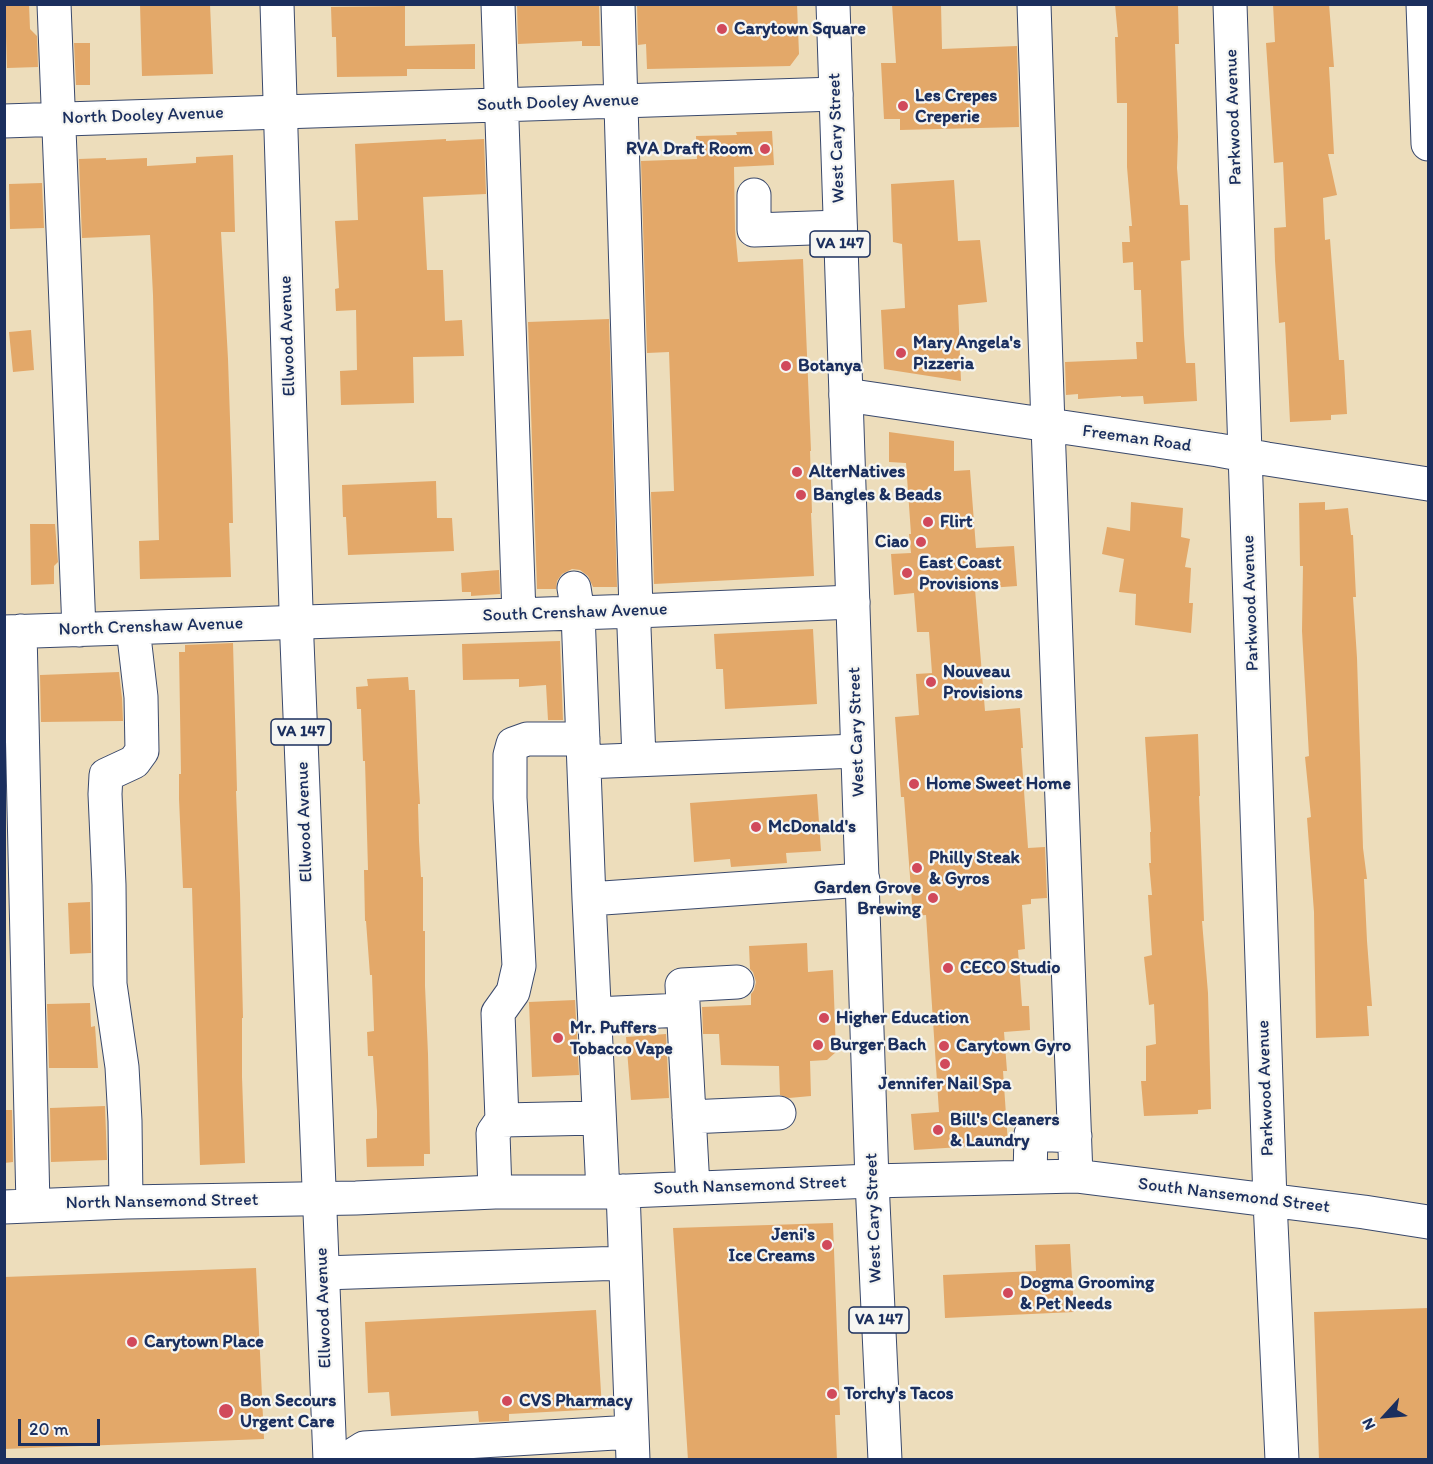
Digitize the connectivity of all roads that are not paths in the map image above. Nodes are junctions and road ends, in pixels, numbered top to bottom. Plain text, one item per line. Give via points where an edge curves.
1 (54, 4) edge
2 (277, 4) edge
3 (498, 4) edge
4 (618, 4) edge
5 (833, 4) edge
6 (1034, 4) edge
7 (1230, 4) edge
8 (1423, 4) edge
9 (836, 94) junction
10 (621, 101) junction
11 (502, 105) junction
12 (281, 111) junction
13 (58, 118) junction
14 (4, 121) edge
15 (1428, 144) edge
16 (754, 195) dead end
17 (840, 227) junction
18 (846, 395) junction
19 (1048, 426) junction
20 (1246, 455) junction
21 (1428, 484) edge
22 (576, 600) junction
23 (853, 602) junction
24 (636, 611) junction
25 (519, 615) junction
26 (297, 622) junction
27 (133, 628) junction
28 (79, 630) junction
29 (12, 632) edge
30 (584, 751) junction
31 (857, 752) junction
32 (639, 759) junction
33 (863, 880) junction
34 (589, 898) junction
35 (737, 982) dead end
36 (683, 1010) junction
37 (595, 1014) junction
38 (778, 1113) dead end
39 (689, 1117) junction
40 (599, 1118) junction
41 (502, 1120) junction
42 (1075, 1136) junction
43 (1076, 1176) junction
44 (1030, 1177) junction
45 (872, 1181) junction
46 (693, 1188) junction
47 (495, 1192) junction
48 (613, 1192) junction
49 (320, 1199) junction
50 (1270, 1201) junction
51 (126, 1202) junction
52 (19, 1206) edge
53 (1428, 1222) edge
54 (626, 1263) junction
55 (323, 1273) junction
56 (633, 1446) edge
57 (330, 1460) edge
58 (345, 1460) edge
59 (885, 1460) edge
60 (1282, 1460) edge

1 - 13 street
2 - 12 street, Ellwood Avenue / VA 147
3 - 11 street
4 - 10 street
5 - 9 street, West Cary Street / VA 147
6 - 19 street
7 - 20 street, Parkwood Avenue
8 - 15 street
9 - 10 street, South Dooley Avenue
9 - 17 street, West Cary Street / VA 147
10 - 11 street, South Dooley Avenue
10 - 24 street
11 - 12 street, South Dooley Avenue
11 - 25 street
12 - 13 street, North Dooley Avenue
12 - 26 street, Ellwood Avenue / VA 147
13 - 14 street, North Dooley Avenue
13 - 28 street
16 - 17 street via 754,230
17 - 18 street, West Cary Street / VA 147
18 - 19 street, Freeman Road
18 - 23 street, West Cary Street / VA 147
19 - 20 street, Freeman Road
19 - 42 street
20 - 21 street, Freeman Road
20 - 50 street, Parkwood Avenue
22 - 24 street, South Crenshaw Avenue
22 - 25 street, South Crenshaw Avenue
22 - 30 street
23 - 24 street, South Crenshaw Avenue
23 - 31 street, West Cary Street / VA 147
24 - 32 street
25 - 26 street, South Crenshaw Avenue
26 - 27 street, North Crenshaw Avenue
26 - 49 street, Ellwood Avenue / VA 147
27 - 28 street, North Crenshaw Avenue
27 - 51 street via 142,752 134,762 106,775 105,794 110,984 122,1067
28 - 29 street, North Crenshaw Avenue
29 - 52 street
30 - 32 street
30 - 34 street
30 - 41 street via 527,739 513,744 510,755 519,966 513,992 498,1013
31 - 32 street
31 - 33 street, West Cary Street / VA 147
33 - 34 street
33 - 45 street, West Cary Street / VA 147
34 - 37 street
35 - 36 street via 682,985
36 - 37 street
36 - 39 street
37 - 40 street
38 - 39 street
39 - 46 street
40 - 41 street
40 - 48 street
41 - 47 street via 493,1133
42 - 43 street
42 - 44 street via 1031,1134
43 - 44 street, South Nansemond Street
43 - 50 street, South Nansemond Street
44 - 45 street, South Nansemond Street
45 - 46 street, South Nansemond Street
45 - 59 street, West Cary Street / VA 147
46 - 48 street, South Nansemond Street
47 - 48 street, South Nansemond Street
47 - 49 street, South Nansemond Street
48 - 54 street
49 - 51 street, North Nansemond Street
49 - 55 street, Ellwood Avenue / VA 147
50 - 53 street, South Nansemond Street
50 - 60 street, Parkwood Avenue
51 - 52 street, North Nansemond Street
54 - 55 street
54 - 56 street
55 - 57 street, Ellwood Avenue / VA 147
56 - 58 street via 364,1448

